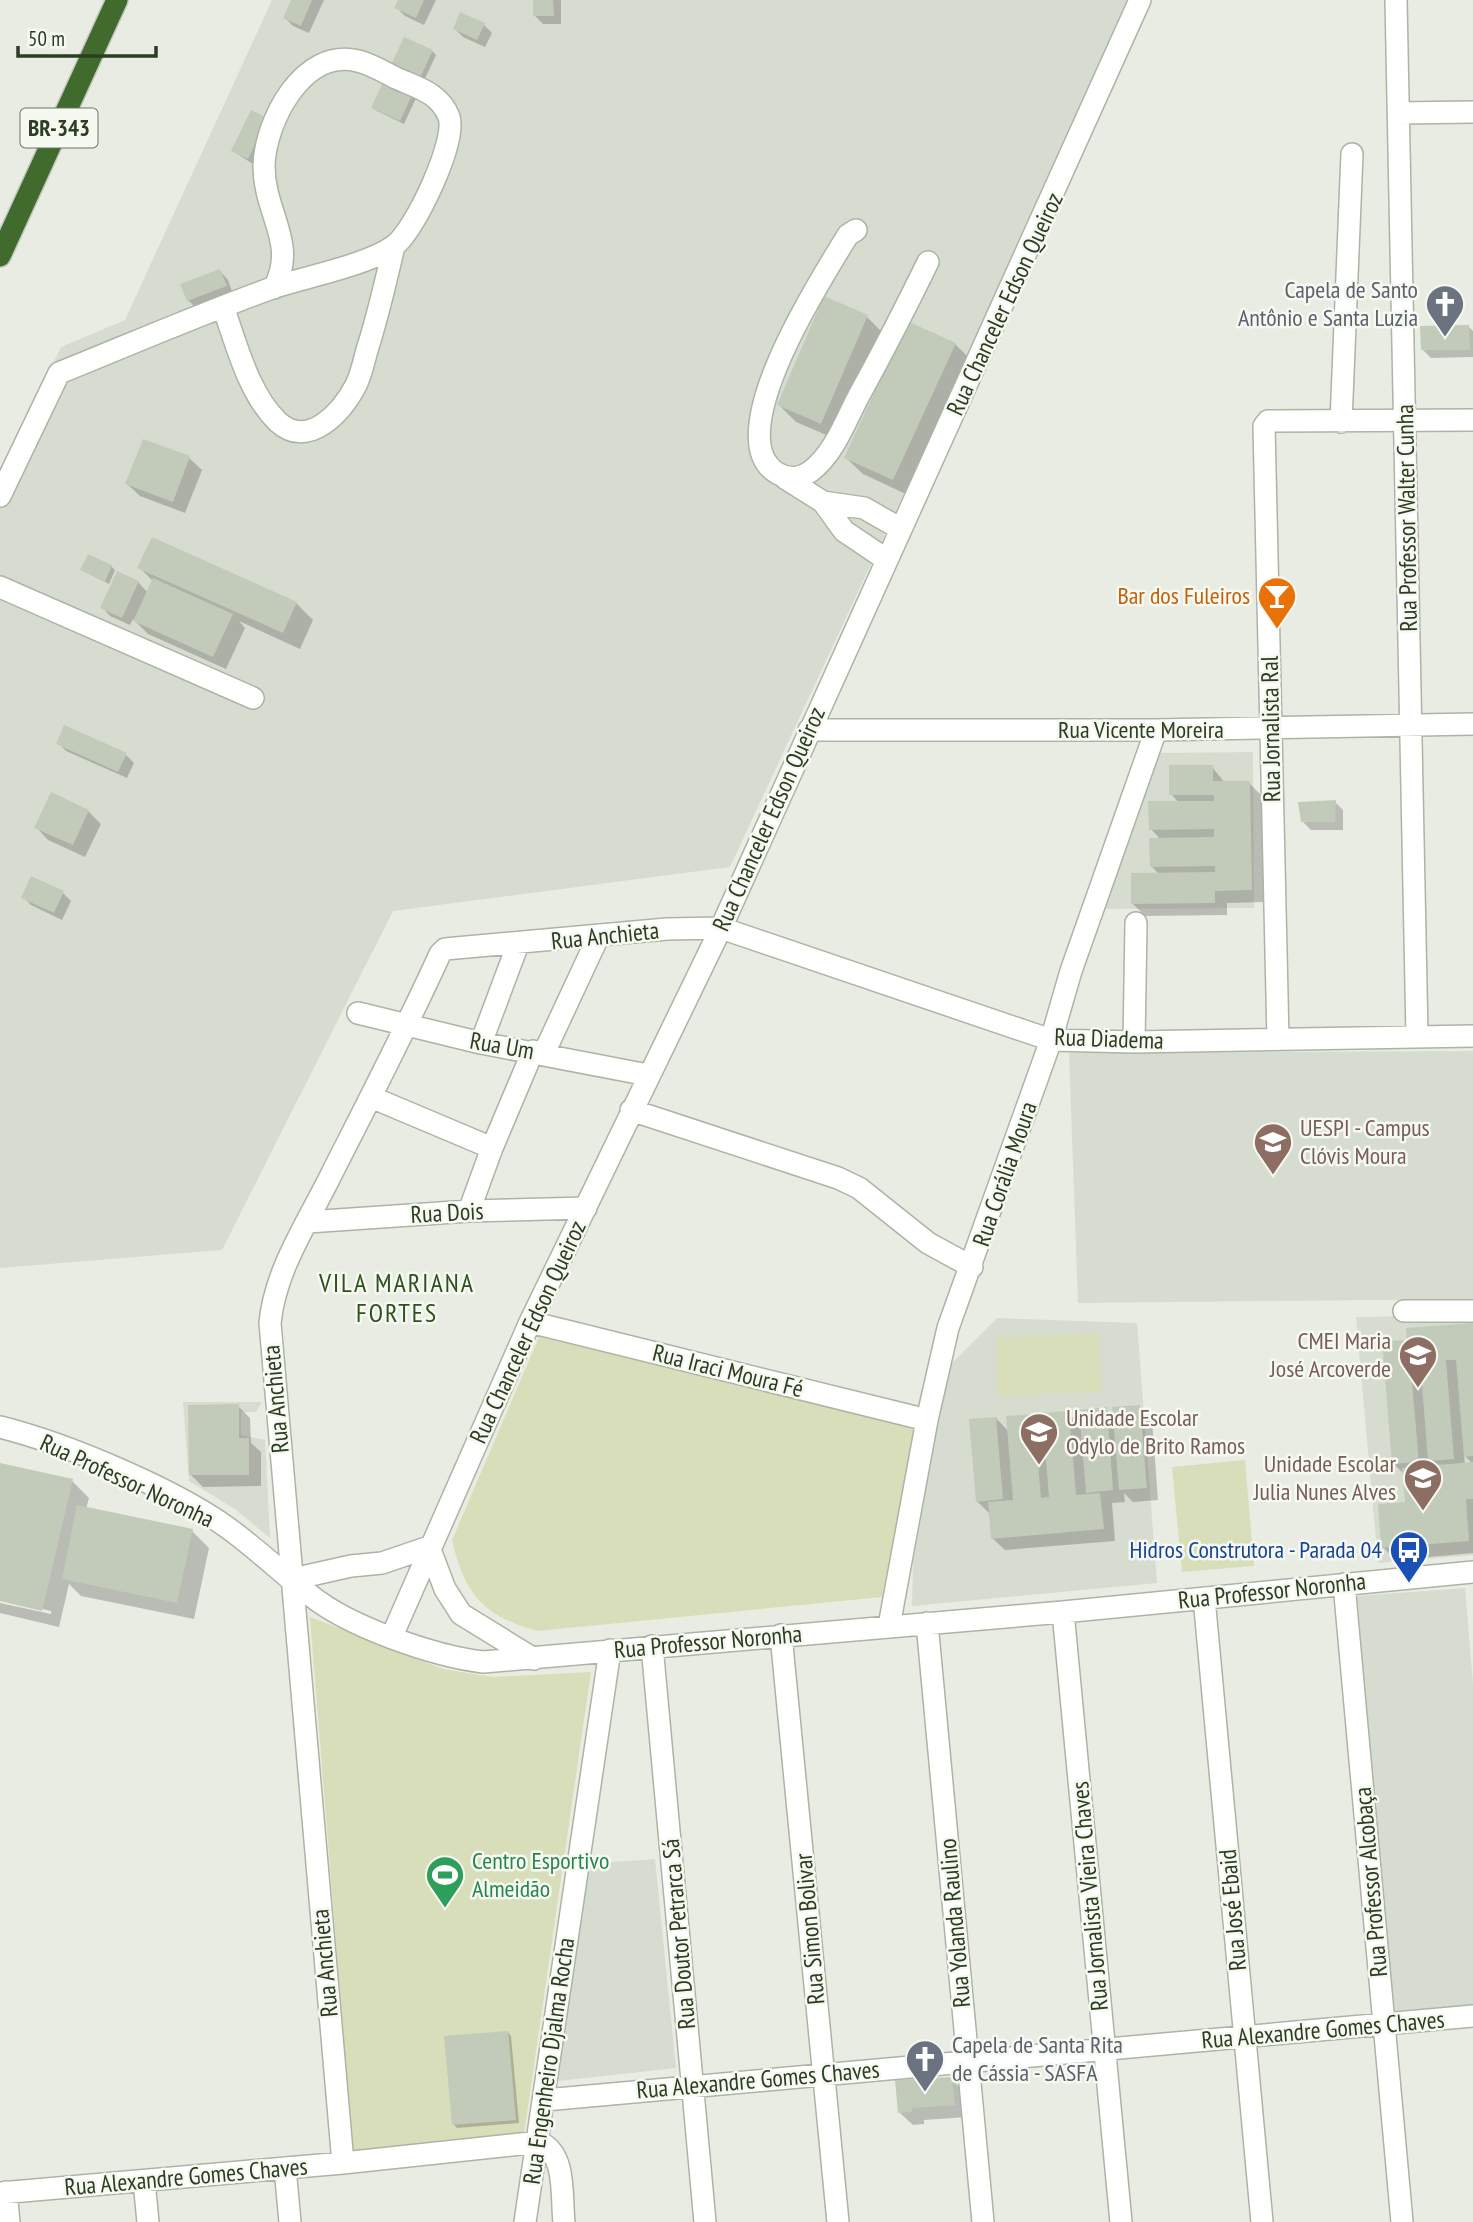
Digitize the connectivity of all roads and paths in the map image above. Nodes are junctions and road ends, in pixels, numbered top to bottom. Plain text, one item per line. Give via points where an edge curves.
1 (117, 0) edge
2 (1140, 0) edge
3 (1396, 0) edge
4 (1473, 112) edge
5 (1399, 113) junction
6 (1352, 155) dead end
7 (856, 230) dead end
8 (394, 246) junction
9 (0, 256) edge
10 (928, 262) dead end
11 (274, 288) junction
12 (223, 307) junction
13 (1473, 420) edge
14 (1340, 422) junction
15 (1405, 422) junction
16 (785, 478) junction
17 (0, 496) edge
18 (823, 502) junction
19 (901, 529) junction
20 (887, 560) junction
21 (0, 587) edge
22 (253, 698) dead end
23 (1473, 724) edge
24 (1411, 725) junction
25 (1271, 728) junction
26 (809, 730) junction
27 (1156, 730) junction
28 (1136, 923) dead end
29 (721, 928) junction
30 (599, 935) junction
31 (518, 944) junction
32 (358, 1013) dead end
33 (407, 1026) junction
34 (1417, 1036) junction
35 (1473, 1036) edge
36 (1278, 1039) junction
37 (1051, 1040) junction
38 (1134, 1042) junction
39 (481, 1043) junction
40 (539, 1052) junction
41 (648, 1075) junction
42 (371, 1097) junction
43 (631, 1110) junction
44 (492, 1148) junction
45 (586, 1208) junction
46 (469, 1211) junction
47 (308, 1222) junction
48 (972, 1267) junction
49 (1404, 1311) dead end
50 (1473, 1311) edge
51 (530, 1322) junction
52 (927, 1420) junction
53 (0, 1427) edge
54 (429, 1548) junction
55 (1473, 1572) edge
56 (293, 1579) junction
57 (1344, 1584) junction
58 (1204, 1598) junction
59 (1063, 1612) junction
60 (926, 1623) junction
61 (889, 1626) junction
62 (392, 1636) junction
63 (781, 1636) junction
64 (652, 1646) junction
65 (610, 1650) junction
66 (534, 1659) junction
67 (1473, 2016) edge
68 (1384, 2023) junction
69 (1245, 2039) junction
70 (1104, 2049) junction
71 (967, 2060) junction
72 (824, 2073) junction
73 (693, 2086) junction
74 (545, 2100) junction
75 (539, 2142) junction
76 (343, 2163) junction
77 (285, 2168) junction
78 (145, 2181) junction
79 (3, 2193) edge
80 (9, 2222) edge
81 (148, 2222) edge
82 (290, 2222) edge
83 (525, 2222) edge
84 (564, 2222) edge
85 (705, 2222) edge
86 (838, 2222) edge
87 (982, 2222) edge
88 (1121, 2222) edge
89 (1262, 2222) edge
90 (1402, 2222) edge

1 - 9 highway, BR-343
2 - 19 street, Rua Chanceler Edson Queiroz
3 - 5 street, Rua Professor Walter Cunha
4 - 5 street
5 - 15 street, Rua Professor Walter Cunha
6 - 14 street
7 - 16 street via 848,235 814,292 782,354 765,402 758,440 762,457
8 - 11 street
8 - 11 street via 412,225 449,144 451,123 445,108 434,95 357,60 318,66 296,85 269,137 266,188 285,262
8 - 12 street via 356,386 328,422 312,431 295,432 278,422 248,377
10 - 16 street via 835,440 814,469 801,477
11 - 12 street
12 - 17 street via 59,373
13 - 15 street
14 - 15 street
14 - 25 street, Rua Jornalista Ral via 1268,421 1264,426
15 - 24 street, Rua Professor Walter Cunha
16 - 18 street
18 - 19 street via 864,508
18 - 20 street via 844,531
19 - 20 street, Rua Chanceler Edson Queiroz
20 - 26 street, Rua Chanceler Edson Queiroz
21 - 22 street
23 - 24 street, Rua Vicente Moreira
24 - 25 street, Rua Vicente Moreira
24 - 34 street, Rua Professor Walter Cunha
25 - 27 street, Rua Vicente Moreira
25 - 36 street, Rua Jornalista Ral
26 - 27 street, Rua Vicente Moreira
26 - 29 street, Rua Chanceler Edson Queiroz
27 - 37 street, Rua Corália Moura
28 - 38 street
29 - 30 street, Rua Anchieta
29 - 37 street, Rua Diadema
29 - 41 street, Rua Chanceler Edson Queiroz
30 - 31 street, Rua Anchieta
30 - 40 street
31 - 33 street, Rua Anchieta via 445,949
31 - 39 street
32 - 33 street, Rua Um
33 - 39 street, Rua Um
33 - 42 street, Rua Anchieta
34 - 35 street, Rua Diadema
34 - 36 street, Rua Diadema
36 - 38 street, Rua Diadema
37 - 38 street, Rua Diadema
37 - 48 street, Rua Corália Moura
39 - 40 street, Rua Um
40 - 41 street, Rua Um
40 - 44 street
41 - 43 street, Rua Chanceler Edson Queiroz
42 - 44 street
42 - 47 street, Rua Anchieta
43 - 45 street, Rua Chanceler Edson Queiroz
43 - 48 street via 838,1178 859,1188 928,1243
44 - 46 street
45 - 46 street, Rua Dois
45 - 51 street, Rua Chanceler Edson Queiroz
46 - 47 street, Rua Dois
47 - 56 street, Rua Anchieta via 277,1288 270,1323
48 - 52 street, Rua Corália Moura via 948,1328
49 - 50 street
51 - 52 street, Rua Iraci Moura Fé
51 - 54 street, Rua Chanceler Edson Queiroz
52 - 61 street, Rua Corália Moura
53 - 56 street, Rua Professor Noronha via 80,1454 191,1506
54 - 56 street via 382,1563
54 - 62 street, Rua Chanceler Edson Queiroz
54 - 66 street via 461,1614
55 - 57 street, Rua Professor Noronha
56 - 62 street, Rua Professor Noronha via 338,1613
56 - 76 street, Rua Anchieta
57 - 58 street, Rua Professor Noronha
57 - 68 street, Rua Professor Alcobaça
58 - 59 street, Rua Professor Noronha
58 - 69 street, Rua José Ebaid
59 - 60 street, Rua Professor Noronha
59 - 70 street, Rua Jornalista Vieira Chaves
60 - 61 street, Rua Professor Noronha
60 - 71 street, Rua Yolanda Raulino
61 - 63 street, Rua Professor Noronha
62 - 66 street, Rua Professor Noronha via 457,1658
63 - 64 street, Rua Professor Noronha
63 - 72 street, Rua Simon Bolivar
64 - 65 street, Rua Professor Noronha
64 - 73 street, Rua Doutor Petrarca Sá
65 - 66 street, Rua Professor Noronha
65 - 74 street, Rua Engenheiro Djalma Rocha
67 - 68 street, Rua Alexandre Gomes Chaves
68 - 69 street, Rua Alexandre Gomes Chaves
68 - 90 street, Rua Professor Alcobaça
69 - 70 street, Rua Alexandre Gomes Chaves
69 - 89 street, Rua José Ebaid
70 - 71 street, Rua Alexandre Gomes Chaves
70 - 88 street, Rua Jornalista Vieira Chaves
71 - 72 street, Rua Alexandre Gomes Chaves
71 - 87 street, Rua Yolanda Raulino
72 - 73 street, Rua Alexandre Gomes Chaves
72 - 86 street, Rua Simon Bolivar
73 - 74 street, Rua Alexandre Gomes Chaves
73 - 85 street, Rua Doutor Petrarca Sá
74 - 75 street, Rua Engenheiro Djalma Rocha
75 - 76 street, Rua Alexandre Gomes Chaves
75 - 83 street, Rua Engenheiro Djalma Rocha
75 - 84 street via 556,2156
76 - 77 street, Rua Alexandre Gomes Chaves
77 - 78 street, Rua Alexandre Gomes Chaves
77 - 82 street
78 - 79 street, Rua Alexandre Gomes Chaves
78 - 81 street
79 - 80 street

